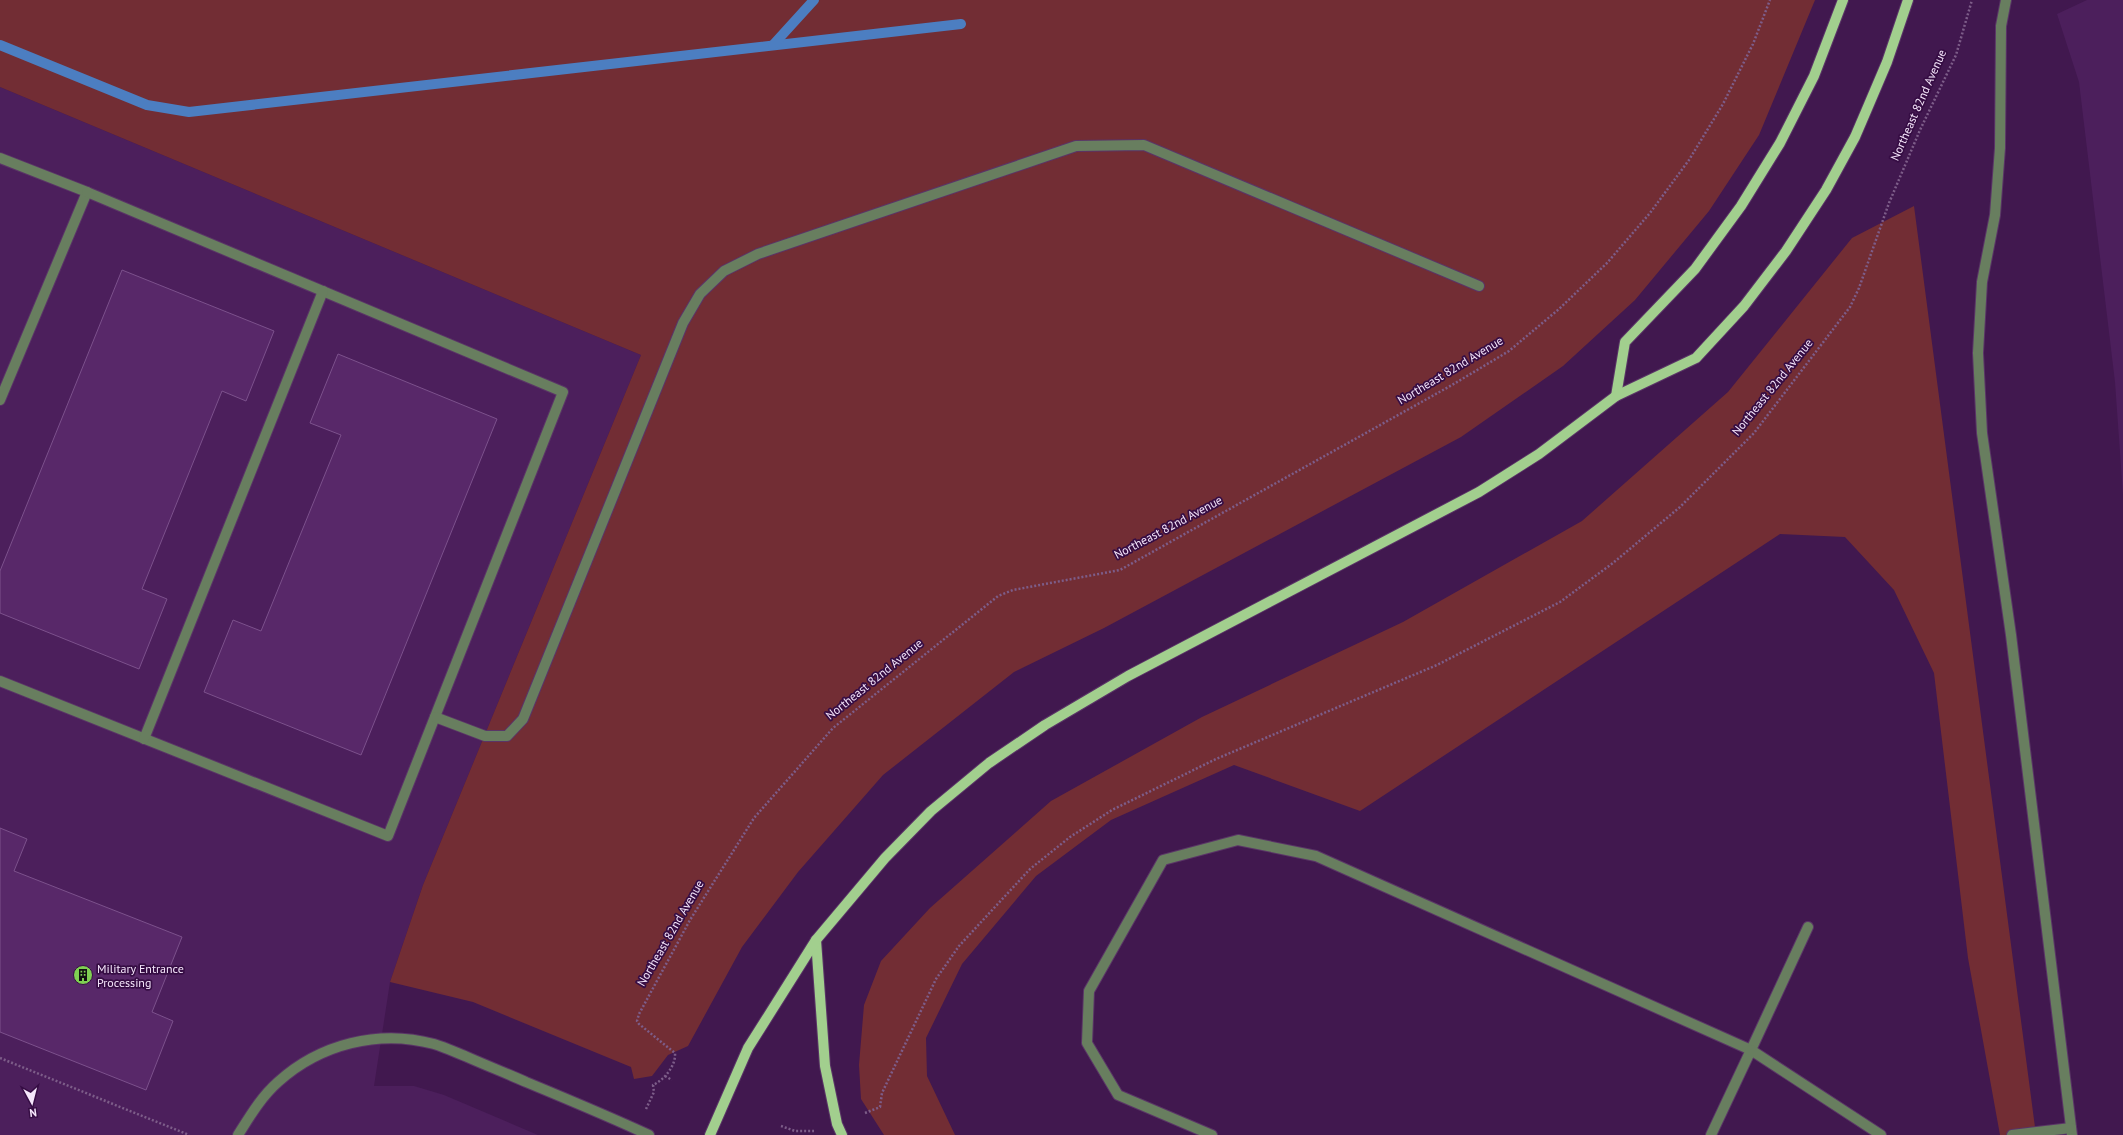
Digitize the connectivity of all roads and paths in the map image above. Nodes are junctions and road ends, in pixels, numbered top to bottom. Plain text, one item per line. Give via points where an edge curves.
1 (1770, 0) edge
2 (1843, 0) edge
3 (1908, 0) edge
4 (1972, 0) edge
5 (2006, 0) edge
6 (0, 158) edge
7 (87, 192) junction
8 (1479, 286) dead end
9 (322, 291) junction
10 (1616, 396) junction
11 (0, 400) edge
12 (0, 681) edge
13 (435, 717) junction
14 (144, 739) junction
15 (1808, 927) dead end
16 (816, 940) junction
17 (1751, 1050) junction
18 (0, 1058) edge
19 (665, 1076) junction
20 (672, 1080) dead end
21 (654, 1092) dead end
22 (865, 1113) dead end
23 (781, 1126) dead end
24 (814, 1131) dead end
25 (2072, 1132) edge
26 (189, 1135) edge
27 (238, 1135) edge
28 (649, 1135) edge
29 (710, 1135) edge
30 (842, 1135) edge
31 (1212, 1135) edge
32 (1711, 1135) edge
33 (1881, 1135) edge
34 (2012, 1135) edge

1 - 19 path, Northeast 82nd Avenue via 1723,104 1689,160 1650,213 1607,263 1570,299 1509,351 1120,570 1013,590 998,596 833,728 754,818 690,920 639,1014 638,1024 674,1053 675,1058
2 - 10 main road via 1814,76 1780,143 1745,200 1695,269 1625,342
3 - 10 main road via 1887,62 1855,137 1826,190 1786,251 1744,306 1696,358
4 - 22 path, Northeast 82nd Avenue via 1956,55 1889,203 1850,307 1754,433 1680,507 1613,564 1560,602 1437,665 1216,759 1112,810 1070,837 1030,869 958,946 936,980 882,1093 880,1107
5 - 25 lane via 2001,26 2000,148 1995,215 1982,282 1978,353 1982,433 2011,635
6 - 7 lane
7 - 9 lane
7 - 11 lane
8 - 13 lane via 1144,145 1076,146 758,254 724,271 700,294 683,323 523,719 507,736 485,736
9 - 13 lane via 563,392
9 - 14 lane
10 - 16 main road via 1539,454 1479,492 1128,676 1044,725 989,763 931,811 885,858
12 - 14 lane
13 - 14 lane via 388,836
15 - 17 lane
16 - 29 main road via 748,1048
16 - 30 main road via 825,1066 837,1124
17 - 31 lane via 1316,856 1238,840 1163,860 1089,991 1087,1043 1118,1095
17 - 32 lane
17 - 33 lane
18 - 26 path
19 - 20 path
19 - 21 path, Northeast 82nd Avenue via 653,1085
23 - 24 path via 795,1131
25 - 34 lane
27 - 28 lane via 264,1096 302,1064 342,1045 392,1037 434,1044

